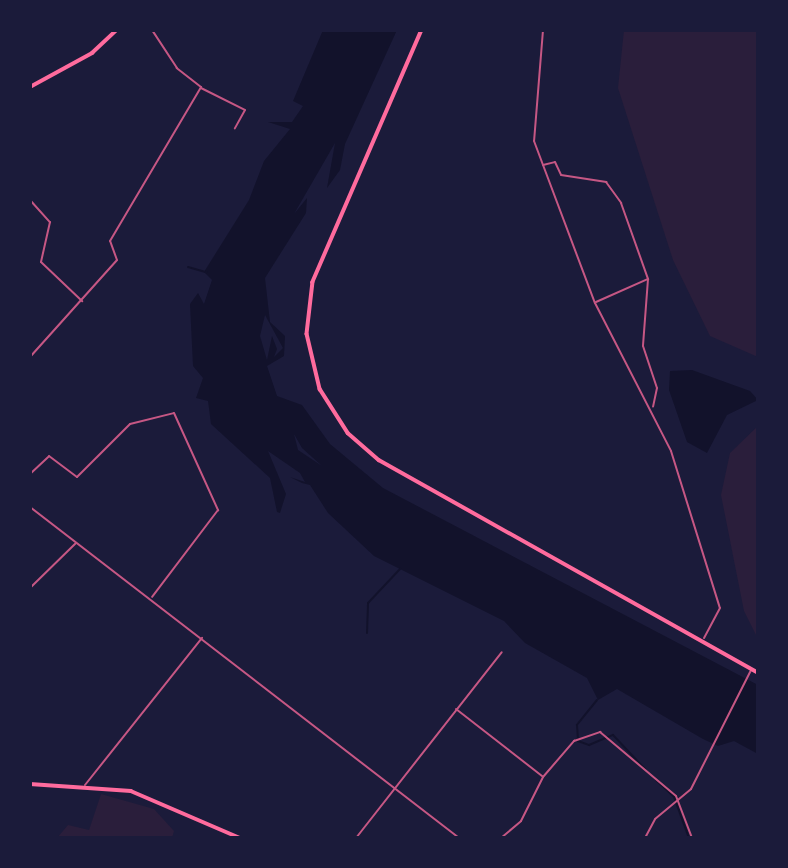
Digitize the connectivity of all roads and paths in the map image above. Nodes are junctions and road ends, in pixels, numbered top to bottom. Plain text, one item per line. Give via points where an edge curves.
1 (117, 30) edge
2 (152, 30) edge
3 (422, 30) edge
4 (543, 30) edge
5 (30, 87) edge
6 (201, 87) junction
7 (235, 128) dead end
8 (541, 166) junction
9 (30, 200) edge
10 (648, 279) junction
11 (83, 302) junction
12 (595, 303) junction
13 (30, 357) edge
14 (653, 407) junction
15 (30, 474) edge
16 (30, 507) edge
17 (76, 542) junction
18 (30, 588) edge
19 (151, 598) junction
20 (202, 638) junction
21 (704, 638) junction
22 (502, 652) dead end
23 (752, 669) junction
24 (758, 673) edge
25 (456, 709) junction
26 (543, 777) junction
27 (30, 784) edge
28 (85, 785) junction
29 (394, 788) junction
30 (679, 800) junction
31 (240, 838) edge
32 (356, 838) edge
33 (459, 838) edge
34 (501, 838) edge
35 (645, 838) edge
36 (692, 838) edge

1 - 5 main road via 92,53
2 - 6 street via 177,68
3 - 21 main road via 313,282 307,334 320,390 348,433 379,460
4 - 8 street via 534,131
6 - 7 street via 245,110
6 - 11 street via 110,241 117,260
8 - 10 street via 555,162 561,175 612,187
8 - 12 street
9 - 11 street via 50,222 41,262
10 - 12 street
10 - 14 street via 643,346 657,388
11 - 13 street
12 - 14 street
14 - 21 street via 720,608
15 - 19 street via 49,456 77,477 130,424 174,413 218,510
16 - 17 street
17 - 18 street
17 - 19 street
19 - 20 street
20 - 28 street
20 - 29 street
21 - 23 main road
22 - 25 street
23 - 24 main road
23 - 30 street via 704,764
25 - 26 street
25 - 29 street
26 - 30 street via 574,741 600,732
26 - 34 street via 530,809
27 - 28 main road
28 - 31 main road via 143,795
29 - 32 street
29 - 33 street
30 - 35 street via 655,819
30 - 36 street

